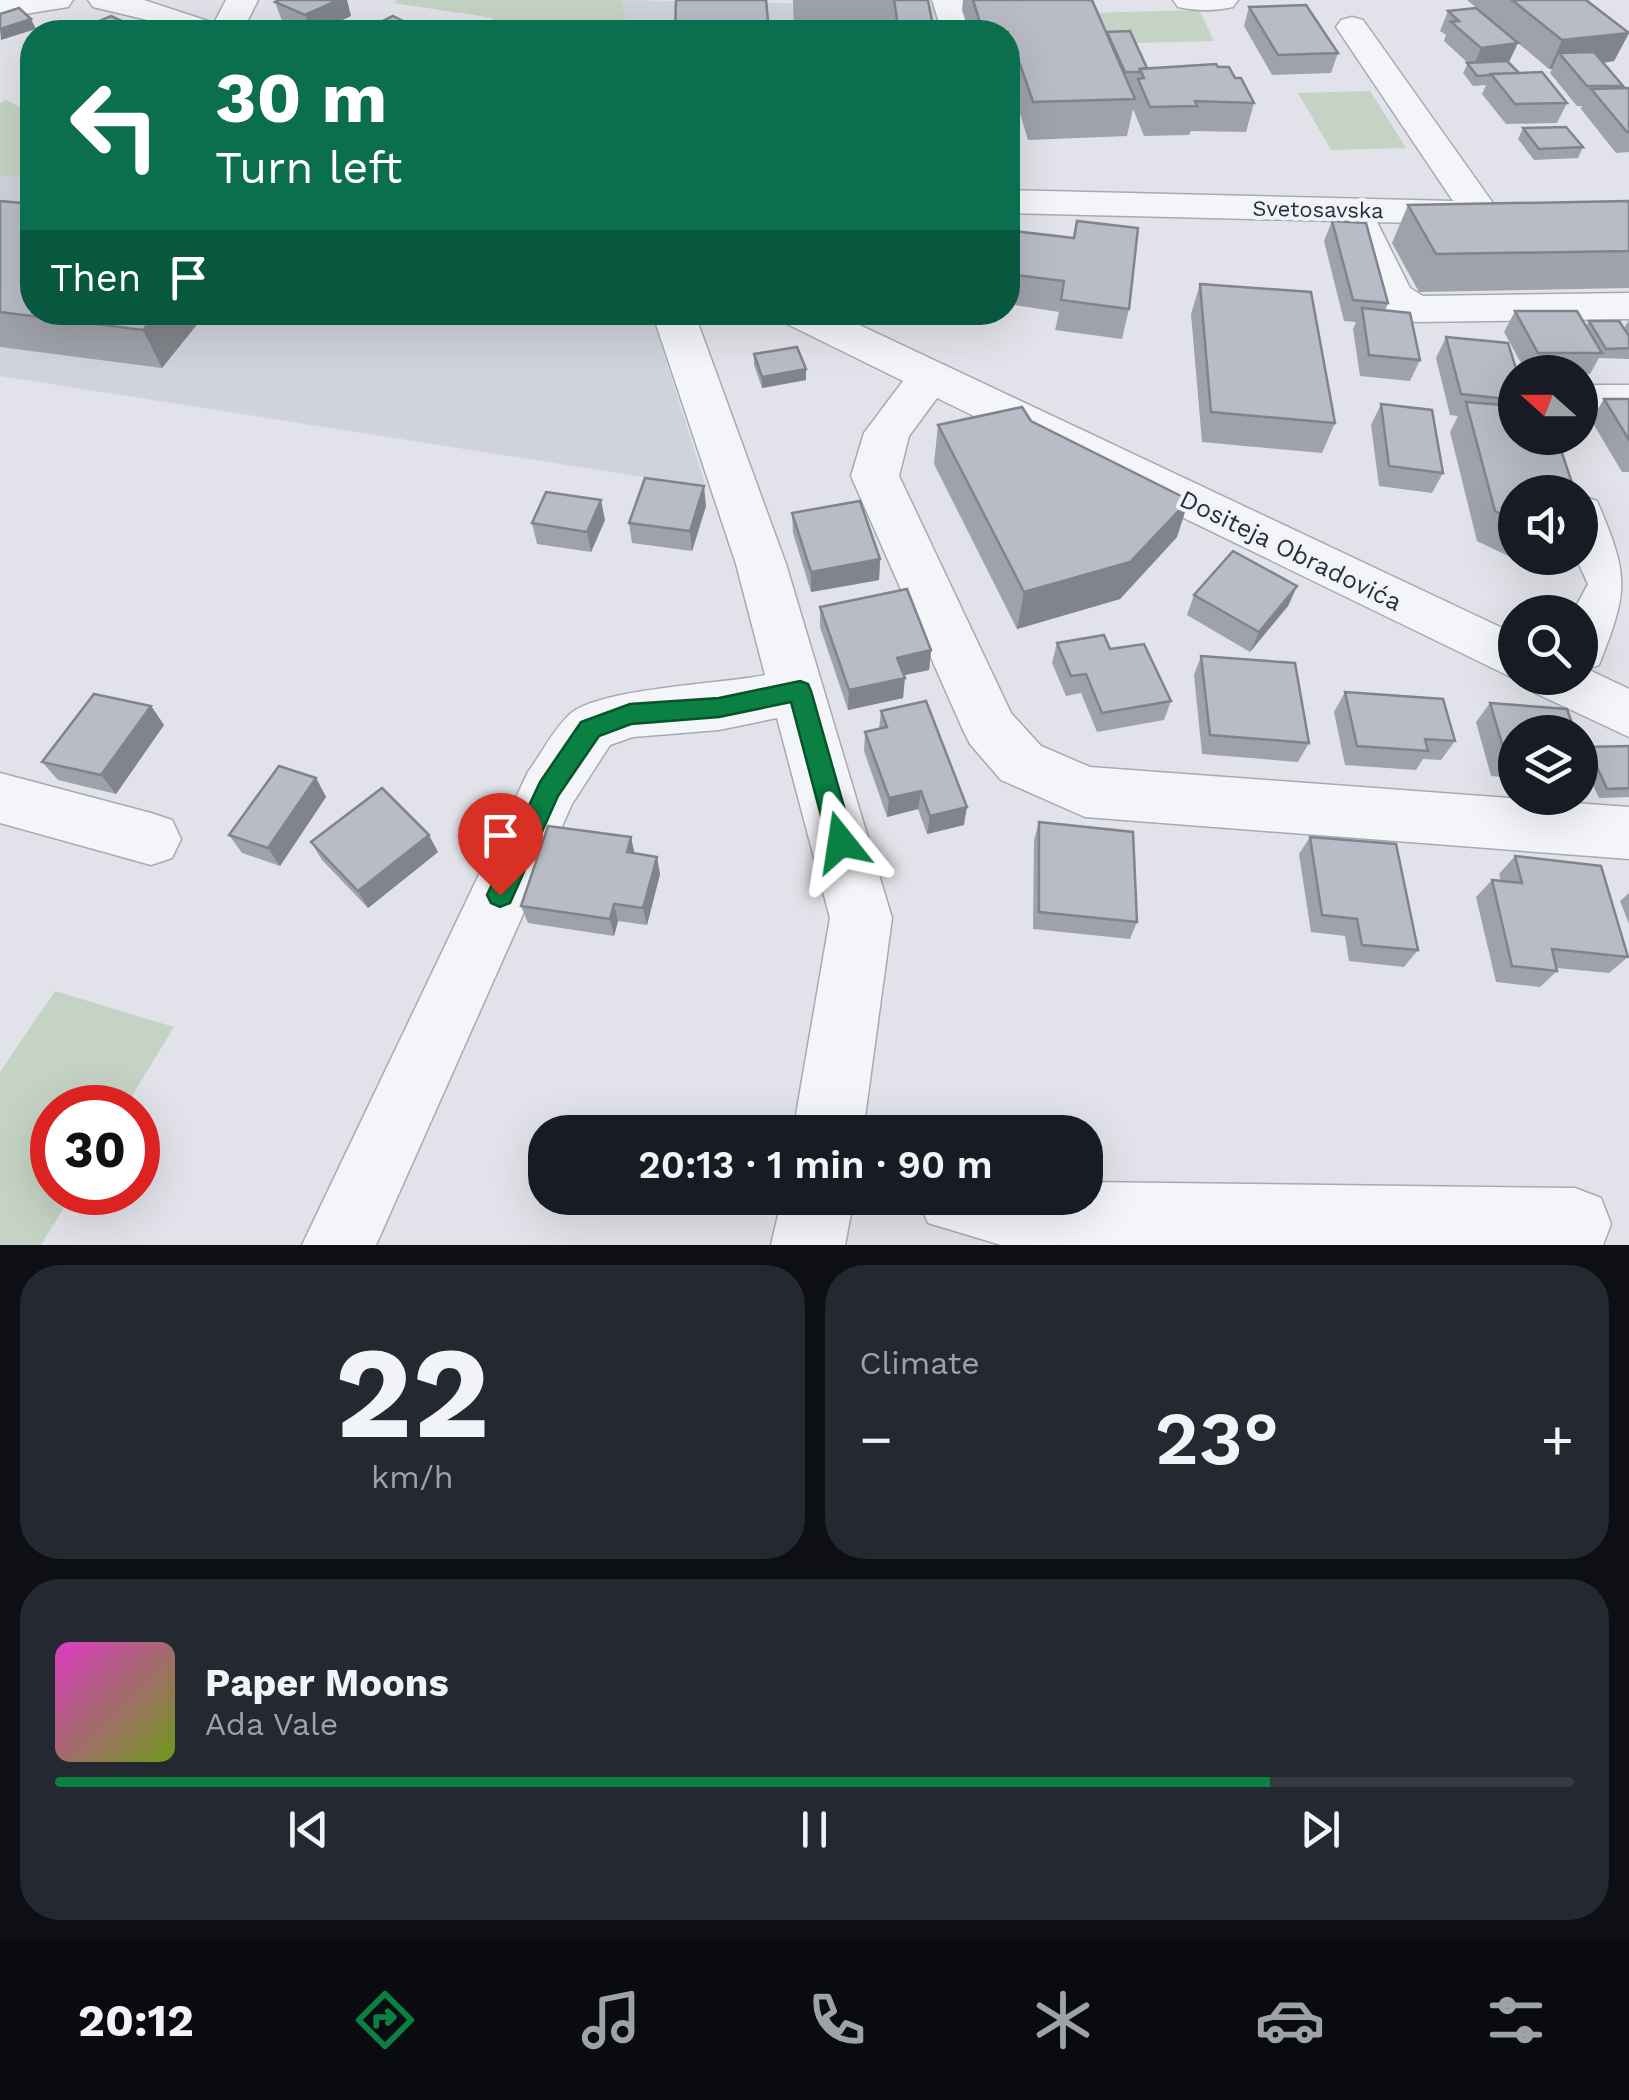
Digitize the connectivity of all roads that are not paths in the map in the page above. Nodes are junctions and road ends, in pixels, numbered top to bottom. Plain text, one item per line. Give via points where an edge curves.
1 (57, 0) edge
2 (104, 0) edge
3 (1189, 0) edge
4 (1222, 0) edge
5 (0, 8) edge
6 (179, 20) edge
7 (1352, 27) dead end
8 (1020, 202) edge
9 (1352, 210) junction
10 (1629, 306) edge
11 (677, 325) edge
12 (824, 325) edge
13 (930, 375) junction
14 (1598, 400) edge
15 (1629, 400) edge
16 (1598, 543) edge
17 (1621, 584) edge
18 (1598, 621) edge
19 (1498, 650) edge
20 (800, 691) junction
21 (1598, 693) edge
22 (1629, 714) edge
23 (0, 798) edge
24 (1629, 833) edge
25 (151, 838) dead end
26 (831, 1115) edge
27 (814, 1215) edge
28 (1029, 1215) edge
29 (1576, 1224) dead end
30 (339, 1245) edge
31 (808, 1245) edge

1 - 5 street
2 - 6 street
3 - 4 street
7 - 9 street, Svetosavska via 1499,213
8 - 9 street, Svetosavska
9 - 10 street via 1393,296 1415,309
11 - 20 street
12 - 13 street, Dositeja Obradovića
13 - 19 street, Dositeja Obradovića
13 - 24 street via 887,434 875,476 990,728 1021,763 1085,792
14 - 15 street
16 - 17 street
17 - 18 street
20 - 26 street via 861,918
20 - 30 street via 719,708 630,714 590,729 549,790
21 - 22 street
23 - 25 street
27 - 31 street
28 - 29 street

